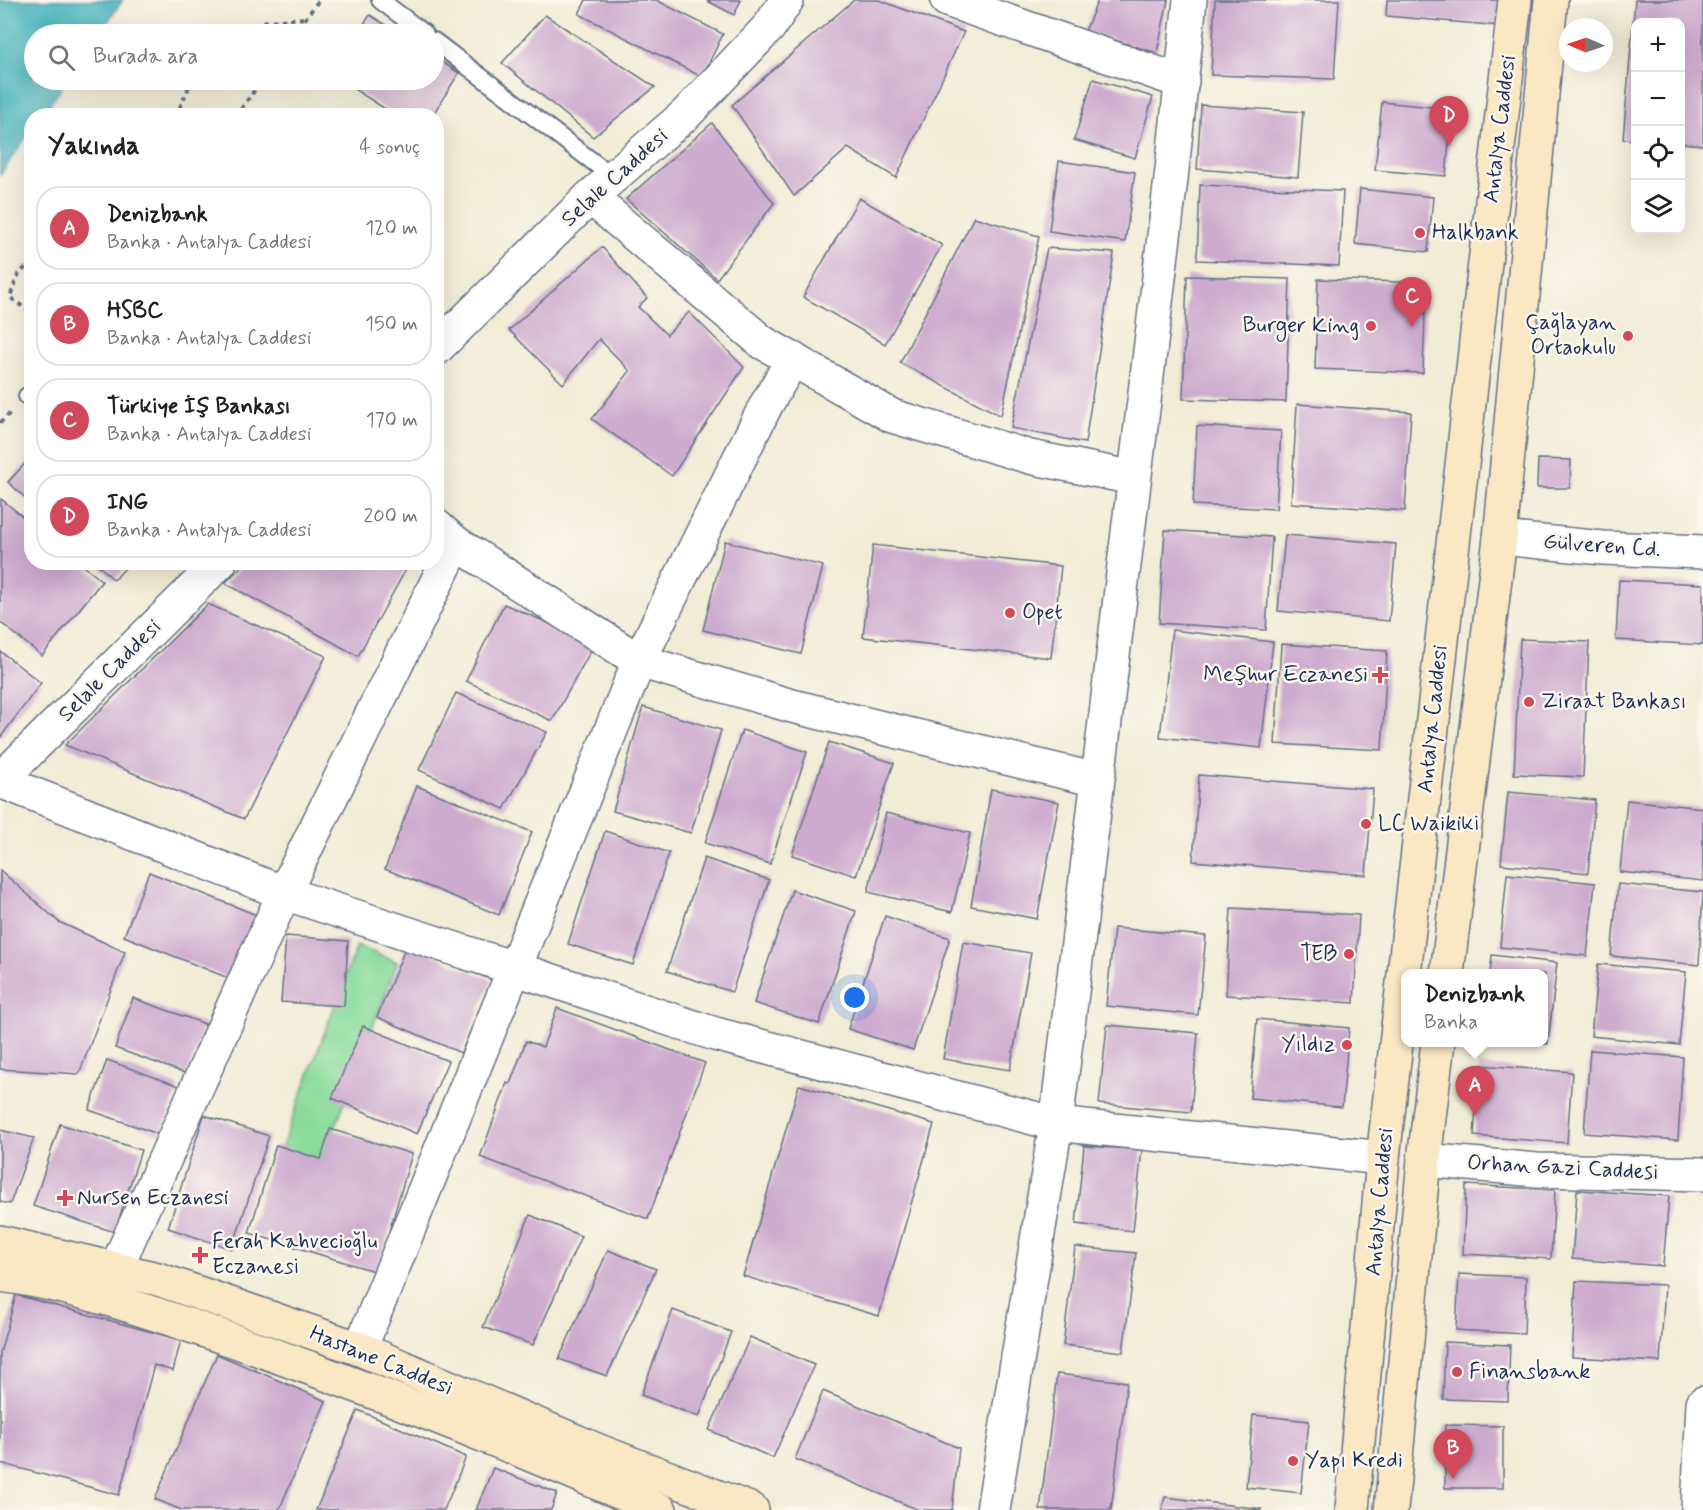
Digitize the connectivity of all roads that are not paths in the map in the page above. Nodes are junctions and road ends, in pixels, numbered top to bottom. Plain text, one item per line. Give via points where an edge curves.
1 (380, 0) edge
2 (787, 0) edge
3 (947, 0) edge
4 (1190, 0) edge
5 (1515, 0) edge
6 (1551, 0) edge
7 (412, 24) edge
8 (444, 50) edge
9 (1182, 82) junction
10 (601, 187) junction
11 (444, 342) edge
12 (793, 359) junction
13 (1134, 478) junction
14 (446, 534) edge
15 (1500, 538) junction
16 (1703, 552) edge
17 (209, 570) edge
18 (430, 570) edge
19 (639, 661) junction
20 (0, 780) edge
21 (1097, 780) junction
22 (284, 893) junction
23 (513, 968) junction
24 (1405, 969) edge
25 (1448, 969) edge
26 (1401, 1000) edge
27 (1437, 1047) edge
28 (1056, 1124) junction
29 (1383, 1158) junction
30 (1424, 1160) junction
31 (1703, 1174) edge
32 (0, 1242) edge
33 (116, 1268) junction
34 (0, 1275) edge
35 (360, 1349) junction
36 (1703, 1403) edge
37 (660, 1510) edge
38 (752, 1510) edge
39 (993, 1510) edge
40 (1352, 1510) edge
41 (1390, 1510) edge
42 (1698, 1510) edge

1 - 7 lane
2 - 10 street, Selale Caddesi via 769,27 686,114
3 - 9 street
4 - 9 street
5 - 24 main road, Antalya Caddesi
6 - 15 main road, Antalya Caddesi
8 - 10 lane
9 - 13 street
10 - 11 street, Selale Caddesi
10 - 12 street via 762,342
12 - 13 street via 892,416 1030,457
12 - 19 street via 766,405
13 - 21 street
14 - 19 street
15 - 16 street, Gülveren Cd. via 1603,549
15 - 25 main road, Antalya Caddesi
17 - 20 street, Selale Caddesi
18 - 22 street
19 - 21 street via 792,706
19 - 23 street
20 - 22 street
21 - 28 street
22 - 23 street
22 - 33 street
23 - 28 street via 715,1034
23 - 35 street
26 - 29 main road, Antalya Caddesi
27 - 30 main road, Antalya Caddesi
28 - 29 street
28 - 39 street
29 - 40 main road, Antalya Caddesi
30 - 31 street, Orhan Gazi Caddesi via 1538,1170
30 - 41 main road, Antalya Caddesi
32 - 33 main road, Hastane Caddesi
33 - 35 main road, Hastane Caddesi
34 - 37 main road, Hastane Caddesi via 100,1298 357,1384
35 - 38 main road, Hastane Caddesi via 598,1451
36 - 42 street

